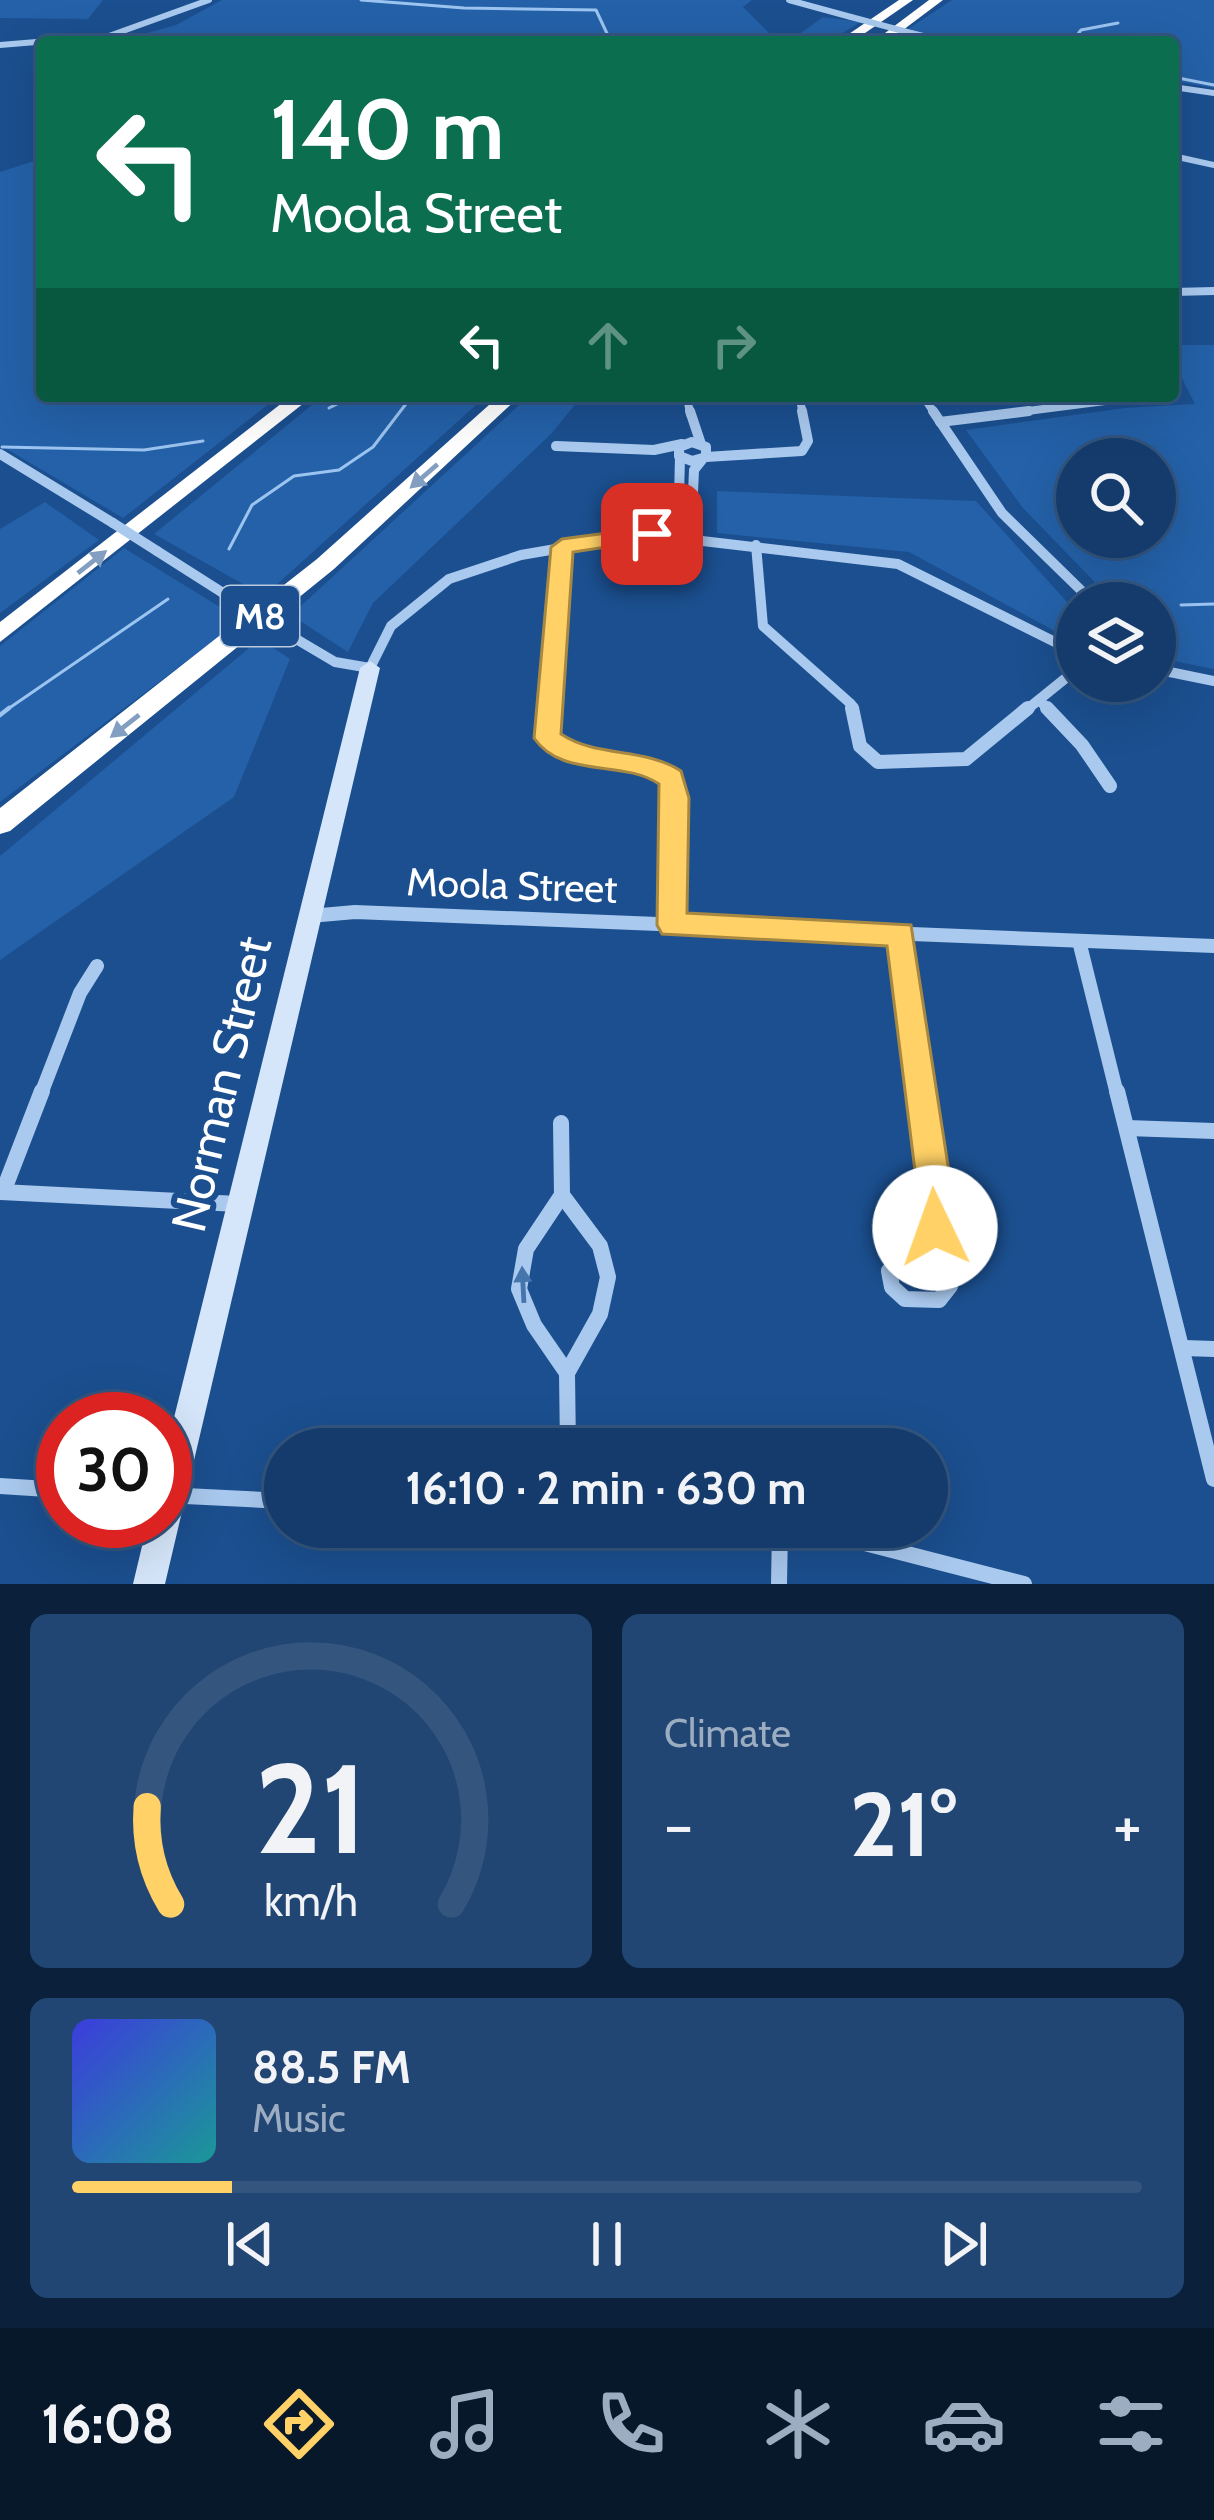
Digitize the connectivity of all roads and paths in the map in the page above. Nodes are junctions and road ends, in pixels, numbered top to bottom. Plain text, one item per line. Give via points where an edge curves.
1 (209, 0) edge
2 (789, 0) edge
3 (830, 0) edge
4 (907, 0) edge
5 (937, 0) edge
6 (811, 6) junction
7 (109, 36) edge
8 (852, 36) edge
9 (887, 36) edge
10 (923, 36) edge
11 (36, 42) edge
12 (0, 45) edge
13 (1179, 88) edge
14 (1214, 93) edge
15 (1179, 157) edge
16 (1214, 165) edge
17 (1214, 291) edge
18 (1179, 292) edge
19 (295, 402) edge
20 (504, 402) edge
21 (688, 402) edge
22 (800, 402) edge
23 (926, 402) edge
24 (1097, 402) edge
25 (693, 422) junction
26 (940, 422) junction
27 (556, 446) dead end
28 (681, 450) junction
29 (703, 451) junction
30 (0, 454) edge
31 (684, 537) junction
32 (756, 544) junction
33 (562, 547) junction
34 (1072, 582) edge
35 (0, 634) edge
36 (1056, 643) edge
37 (370, 668) junction
38 (1176, 673) edge
39 (1214, 681) edge
40 (1056, 686) edge
41 (1039, 700) junction
42 (552, 744) junction
43 (537, 753) dead end
44 (867, 755) junction
45 (850, 764) dead end
46 (1110, 786) dead end
47 (0, 823) edge
48 (310, 916) junction
49 (672, 925) junction
50 (900, 934) junction
51 (1079, 941) junction
52 (1214, 946) edge
53 (97, 966) dead end
54 (561, 1123) dead end
55 (1127, 1128) junction
56 (1214, 1131) edge
57 (2, 1192) edge
58 (562, 1196) junction
59 (242, 1204) junction
60 (938, 1211) junction
61 (1184, 1348) junction
62 (1214, 1349) edge
63 (567, 1373) junction
64 (192, 1401) edge
65 (568, 1428) edge
66 (1214, 1479) edge
67 (0, 1486) edge
68 (36, 1488) edge
69 (192, 1497) edge
70 (264, 1500) edge
71 (157, 1548) edge
72 (780, 1548) edge
73 (884, 1548) edge
74 (149, 1584) edge
75 (779, 1584) edge
76 (1024, 1584) edge

1 - 7 street
2 - 6 street
3 - 6 street
4 - 8 highway
5 - 9 highway
6 - 10 street, bridge
11 - 12 street
13 - 14 street
15 - 16 street
17 - 18 street
35 -> 19 highway
20 -> 47 highway, M8 via 217,653
21 - 25 street
22 - 29 street via 808,441 802,451
23 - 26 street
24 - 26 street
25 - 28 street
25 - 29 street
26 - 34 street via 1002,512
27 - 28 street
28 - 29 street
28 - 29 street
28 - 31 street
29 - 31 street
30 - 37 street, bridge via 329,659
31 - 32 street
31 - 33 street via 638,534
32 - 36 street via 898,564
32 - 44 street via 758,613 769,638 851,704
33 - 37 street via 482,566 433,589 391,626
33 - 42 street via 545,725
37 - 48 street, Norman Street
38 - 39 street
40 - 41 street
41 - 44 street via 966,759 887,764
41 - 46 street
42 - 43 street
42 - 49 street via 652,766 671,778
44 - 45 street
48 - 49 street, Moola Street
48 - 59 street, Norman Street
49 - 50 street, Moola Street
50 - 51 street, Moola Street
50 - 60 street
51 - 52 street, Moola Street
51 - 55 street
53 - 57 street
54 - 58 street
55 - 56 street
55 - 61 street
57 - 59 street
58 - 63 street via 600,1246 608,1277 600,1314
63 -> 58 street via 519,1289 526,1249
59 - 64 street, Norman Street
60 - 60 street via 948,1292 937,1301 905,1299 892,1287 890,1269 927,1243
61 - 62 street
61 - 66 street
63 - 65 street
67 - 68 street
69 - 70 street
71 - 74 street, Norman Street
72 - 75 street
73 - 76 street

